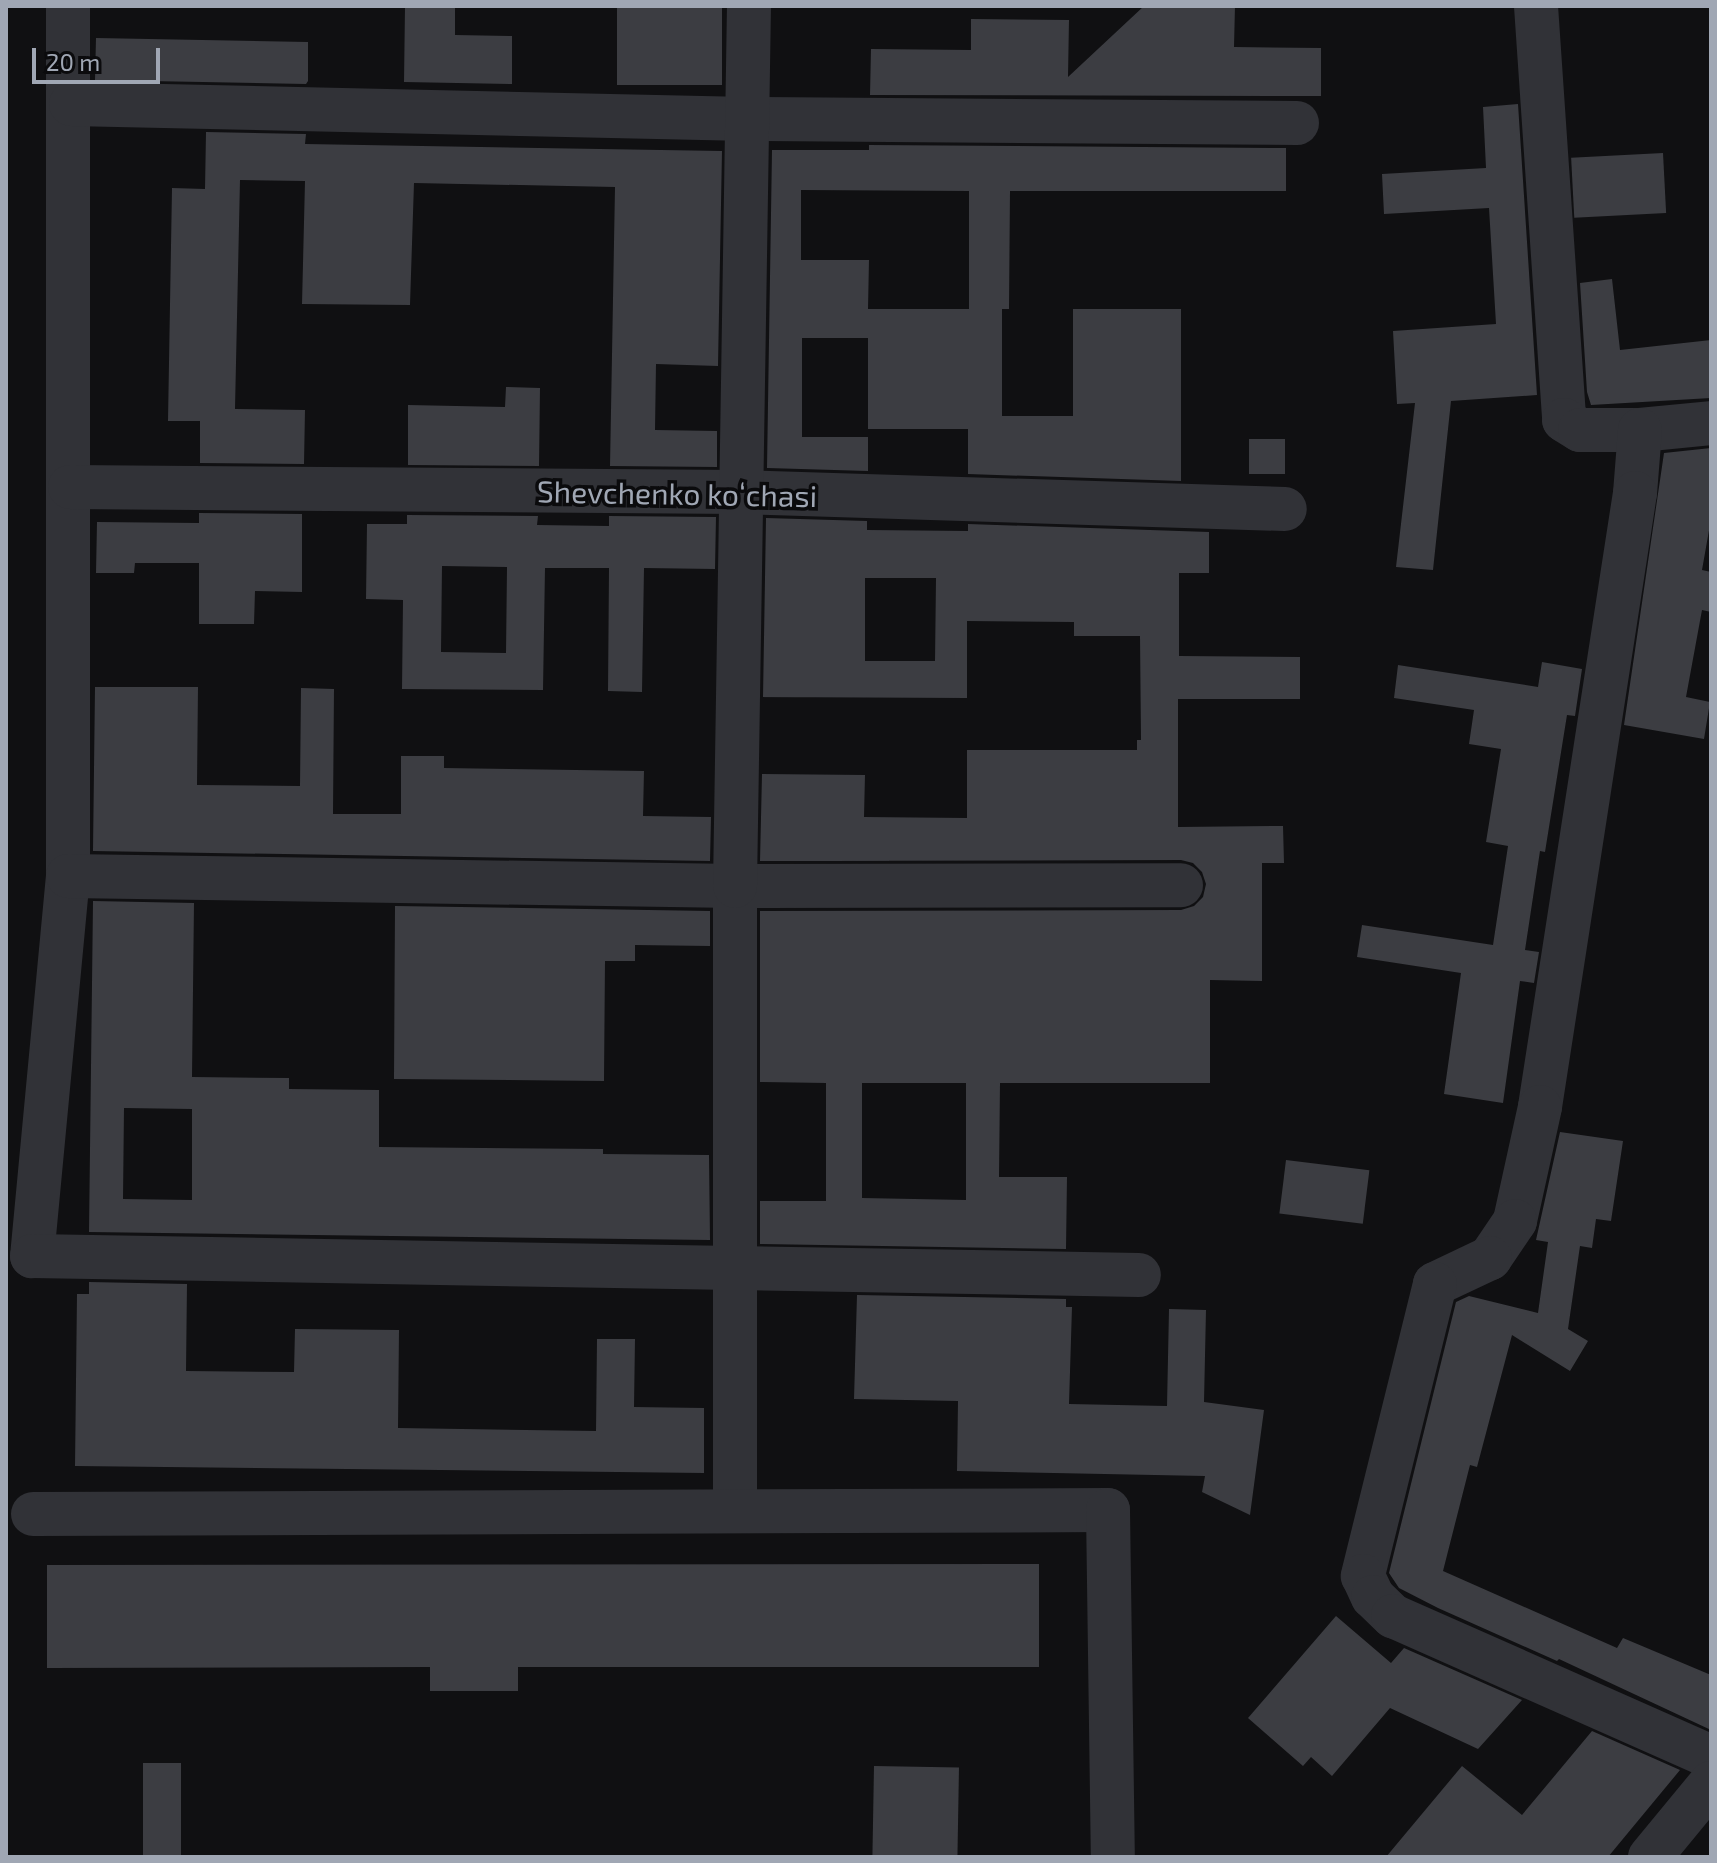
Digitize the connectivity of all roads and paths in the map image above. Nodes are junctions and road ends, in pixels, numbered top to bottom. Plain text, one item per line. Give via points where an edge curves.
1 (68, 6) edge
2 (749, 6) edge
3 (1536, 6) edge
4 (71, 104) junction
5 (748, 119) junction
6 (1297, 123) dead end
7 (1711, 423) edge
8 (1640, 430) junction
9 (70, 487) junction
10 (740, 492) junction
11 (1285, 509) dead end
12 (68, 876) junction
13 (1181, 885) dead end
14 (735, 886) junction
15 (733, 1268) junction
16 (1139, 1275) dead end
17 (735, 1509) junction
18 (33, 1514) dead end
19 (1711, 1757) edge
20 (1711, 1783) edge
21 (1113, 1857) edge
22 (1650, 1857) edge

1 - 4 street
2 - 5 street
3 - 8 street via 1564,420 1580,430
4 - 5 street
4 - 9 street
5 - 6 street
5 - 10 street
7 - 8 street
8 - 19 street via 1635,493 1540,1107 1515,1221 1490,1258 1435,1284 1363,1576 1373,1597 1393,1616
9 - 10 street, Shevchenko koʻchasi
9 - 12 street
10 - 11 street, Shevchenko koʻchasi
10 - 14 street
12 - 14 street
12 - 15 street via 32,1256
13 - 14 street
14 - 15 street
15 - 16 street
15 - 17 street
17 - 18 street
17 - 21 street via 1108,1510
20 - 22 street

